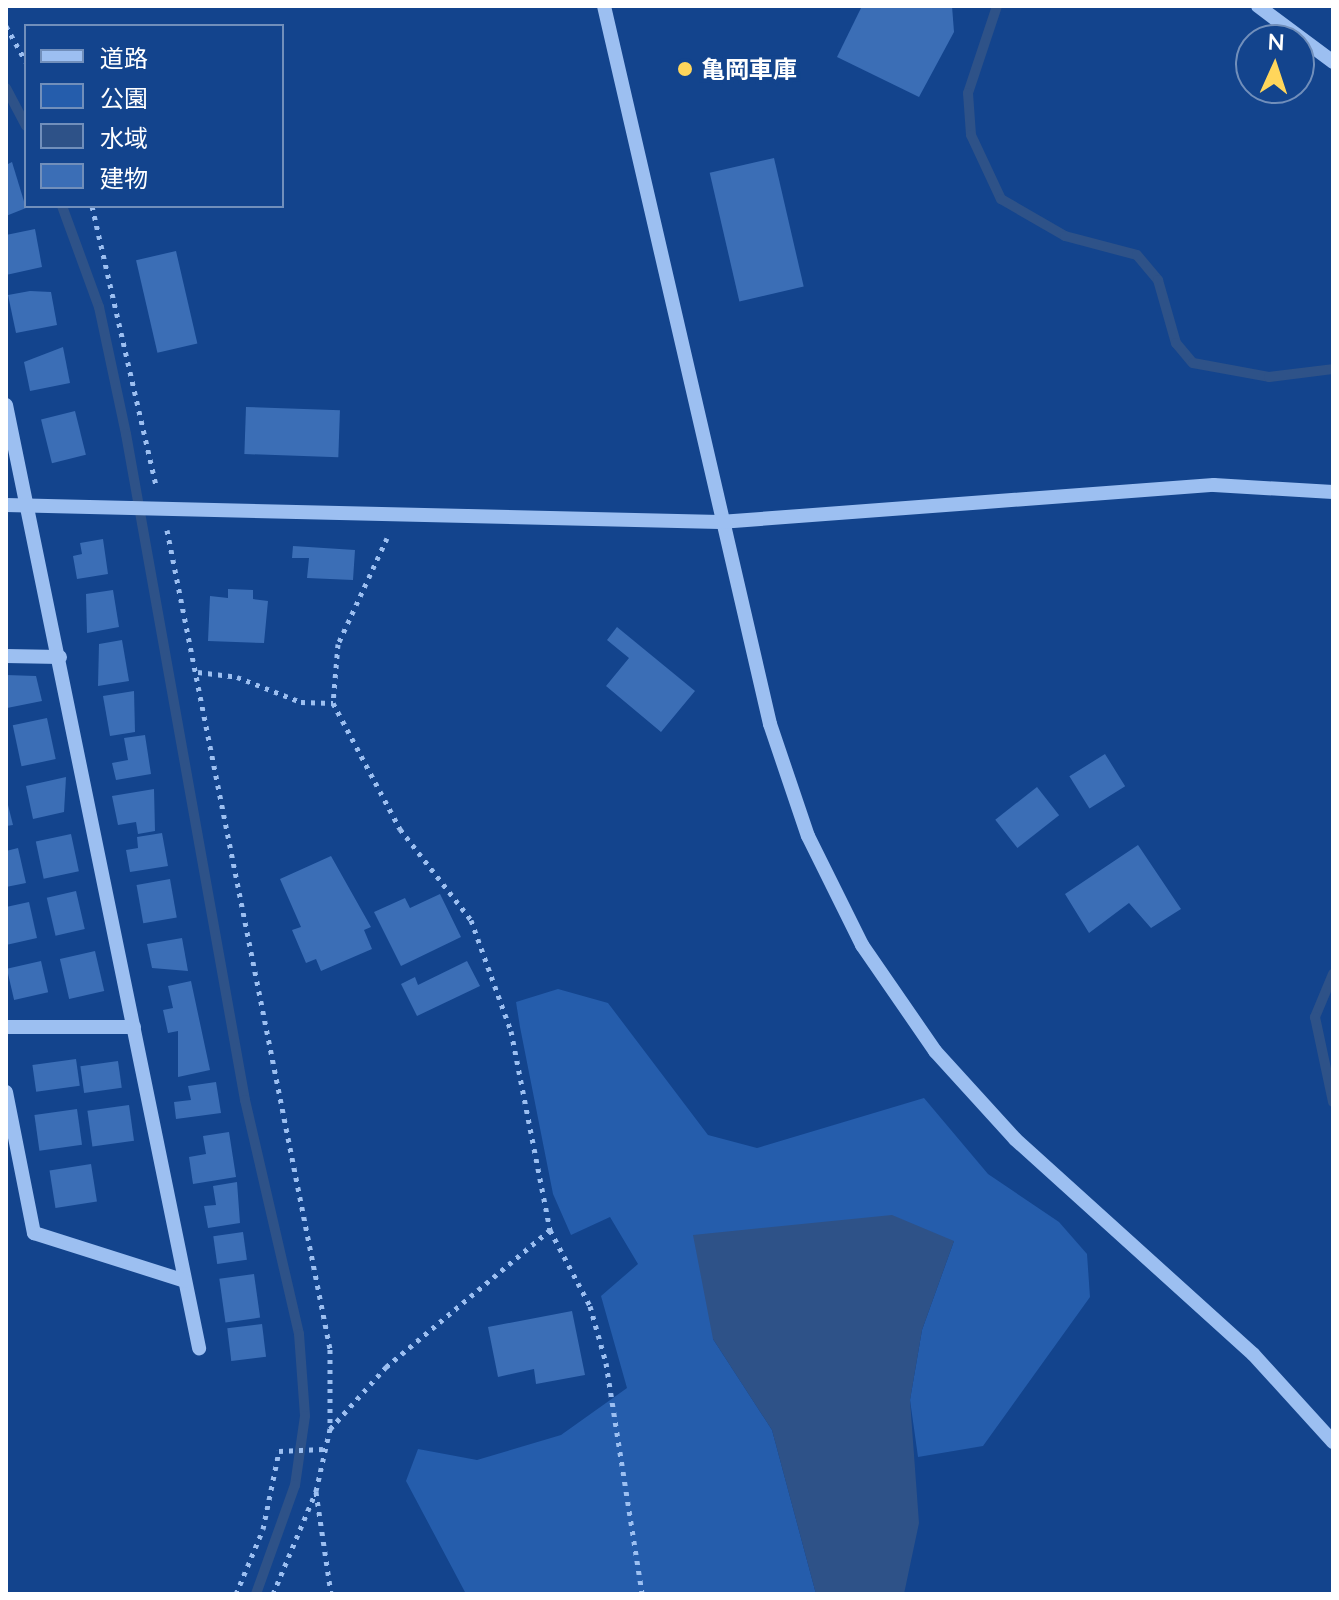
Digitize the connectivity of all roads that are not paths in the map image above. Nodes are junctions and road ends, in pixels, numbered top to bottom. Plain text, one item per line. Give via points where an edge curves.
1 (604, 6) edge
2 (1258, 6) edge
3 (1333, 62) edge
4 (6, 405) edge
5 (1333, 492) edge
6 (6, 505) edge
7 (29, 506) junction
8 (720, 522) junction
9 (6, 656) edge
10 (60, 657) junction
11 (6, 1027) edge
12 (134, 1027) junction
13 (6, 1092) edge
14 (185, 1281) junction
15 (199, 1348) dead end
16 (1333, 1442) edge

1 - 8 street
2 - 3 street
4 - 7 street
5 - 8 street via 1214,485
6 - 7 street
7 - 8 street
7 - 10 street
8 - 16 street via 808,836 862,945 935,1051 1015,1139 1253,1354
9 - 10 street
10 - 12 street
11 - 12 street
12 - 14 street
13 - 14 street via 34,1233
14 - 15 street

